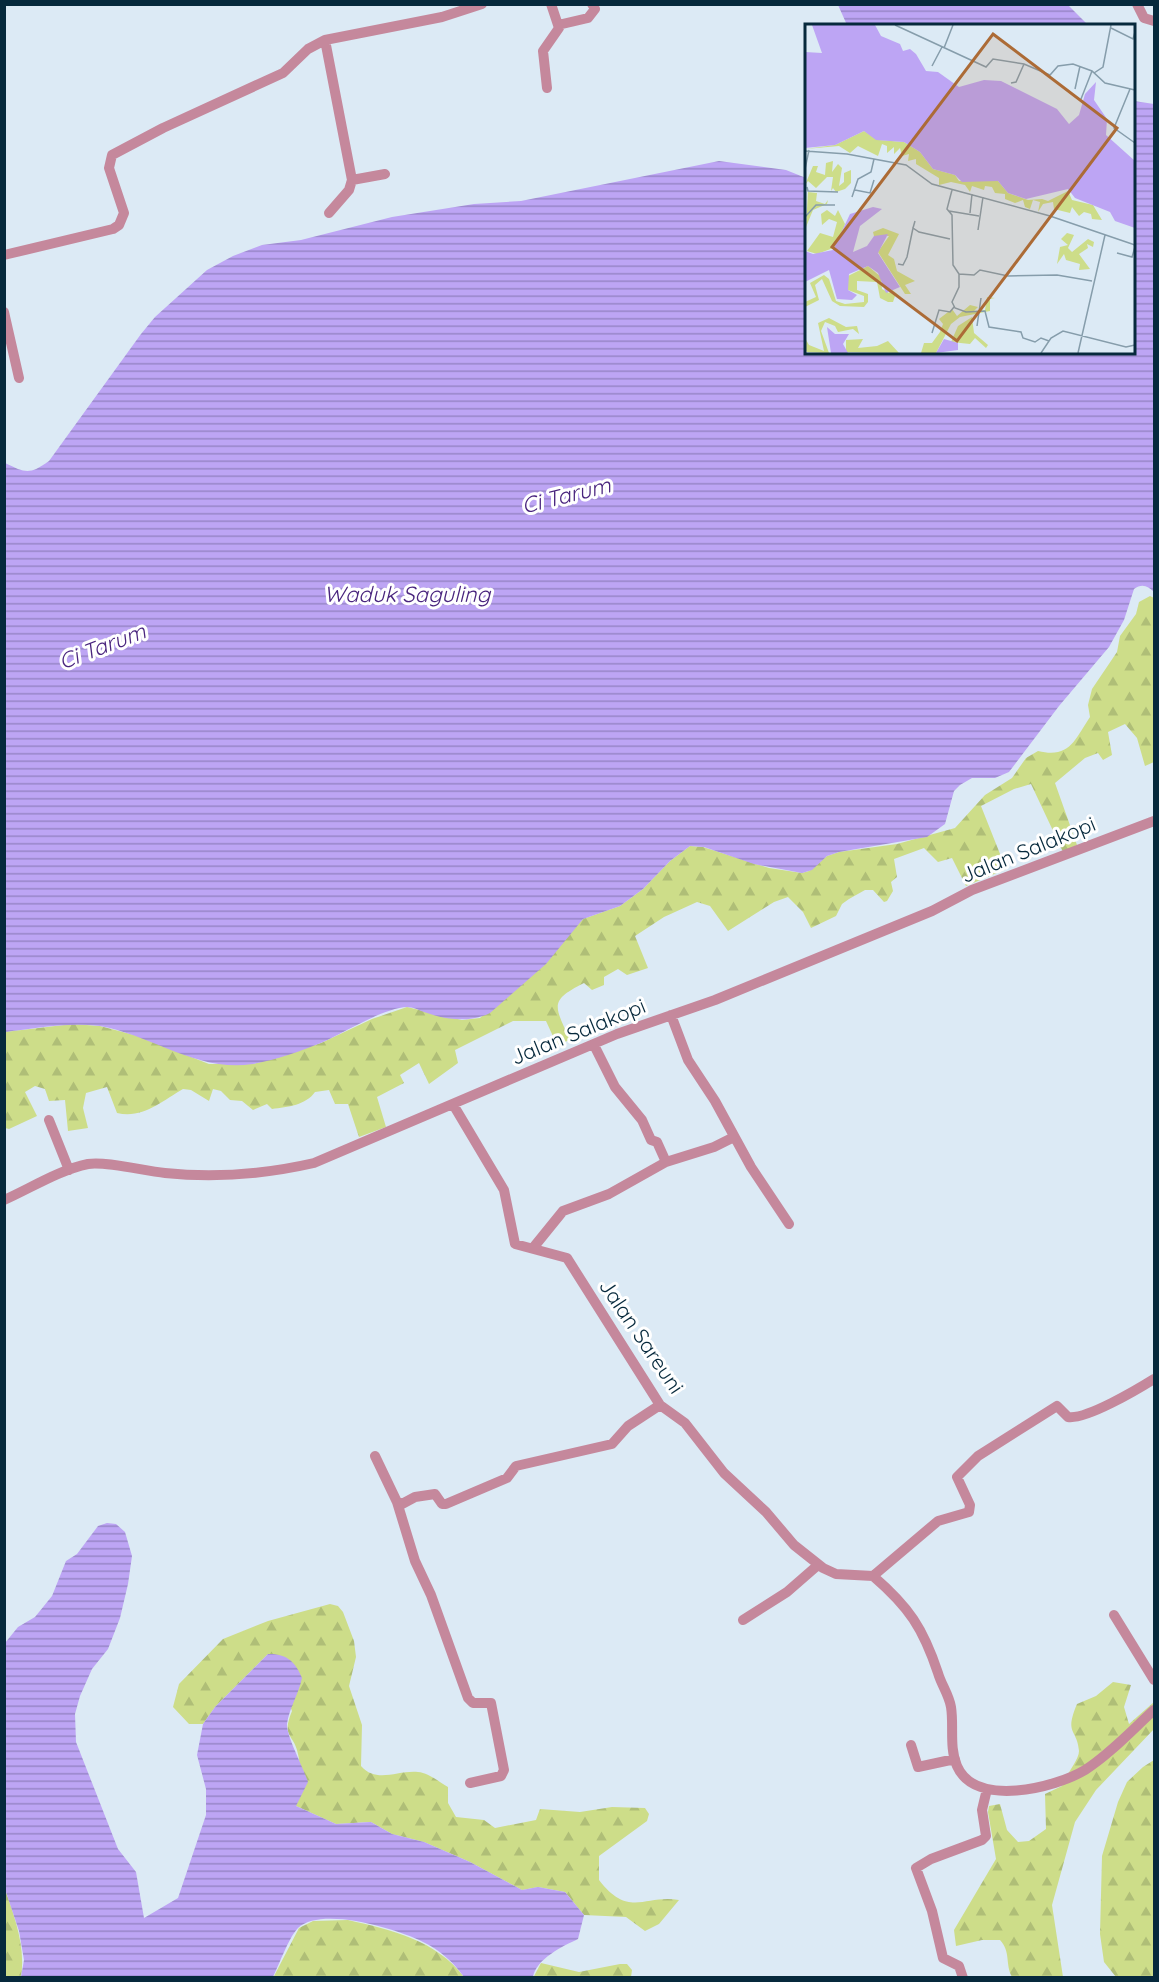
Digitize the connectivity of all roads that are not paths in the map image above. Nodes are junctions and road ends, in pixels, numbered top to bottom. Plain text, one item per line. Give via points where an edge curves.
1 (482, 4) edge
2 (592, 4) edge
3 (1137, 4) edge
4 (554, 5) edge
5 (1155, 21) edge
6 (558, 25) junction
7 (325, 40) junction
8 (547, 88) dead end
9 (385, 174) dead end
10 (352, 180) junction
11 (329, 213) dead end
12 (4, 255) edge
13 (4, 312) edge
14 (19, 378) dead end
15 (1155, 821) edge
16 (671, 1015) junction
17 (594, 1045) junction
18 (454, 1106) junction
19 (50, 1120) dead end
20 (734, 1137) junction
21 (666, 1162) junction
22 (69, 1170) junction
23 (4, 1200) edge
24 (789, 1224) dead end
25 (533, 1248) junction
26 (1155, 1379) edge
27 (660, 1405) junction
28 (375, 1456) dead end
29 (398, 1502) junction
30 (818, 1564) junction
31 (873, 1576) junction
32 (1114, 1615) dead end
33 (743, 1620) dead end
34 (1155, 1680) edge
35 (1155, 1710) edge
36 (911, 1745) dead end
37 (955, 1759) junction
38 (470, 1783) dead end
39 (987, 1790) junction
40 (963, 1977) edge

1 - 7 street via 442,17
2 - 6 street via 593,15
3 - 5 street via 1144,18
4 - 6 street
6 - 8 street via 543,51
7 - 10 street
7 - 12 street via 308,49 283,73 112,155 109,168 124,213 119,225
9 - 10 street
10 - 11 street via 350,190
13 - 14 street
15 - 16 street, Jalan Salakopi via 972,890 932,911
16 - 17 street, Jalan Salakopi
16 - 20 street via 688,1060
17 - 18 street, Jalan Salakopi
17 - 21 street via 615,1087 642,1120 651,1140 657,1142
18 - 22 street, Jalan Salakopi via 315,1163 278,1171 168,1174 100,1163
18 - 25 street, Jalan Sareuni via 504,1190 514,1244
19 - 22 street
20 - 21 street
20 - 24 street
21 - 25 street via 609,1194 563,1211
22 - 23 street, Jalan Salakopi
25 - 27 street, Jalan Sareuni via 567,1258
26 - 31 street via 1078,1417 1068,1417 1057,1406 978,1456 957,1477 970,1505 969,1512 938,1521
27 - 29 street via 628,1426 612,1444 516,1466 507,1478 447,1504 442,1504 435,1494
27 - 30 street, Jalan Sareuni via 685,1423 724,1473 794,1545
28 - 29 street
29 - 38 street via 415,1561 468,1698 470,1702 491,1703 504,1770 501,1776
30 - 31 street, Jalan Sareuni via 836,1574
30 - 33 street via 787,1592
31 - 37 street via 904,1605 932,1649 950,1702
32 - 34 street
35 - 39 street via 1100,1759 1070,1778 1040,1787
36 - 37 street via 918,1767
37 - 39 street via 967,1780
39 - 40 street via 982,1810 986,1836 916,1869 932,1911 943,1958 959,1966

